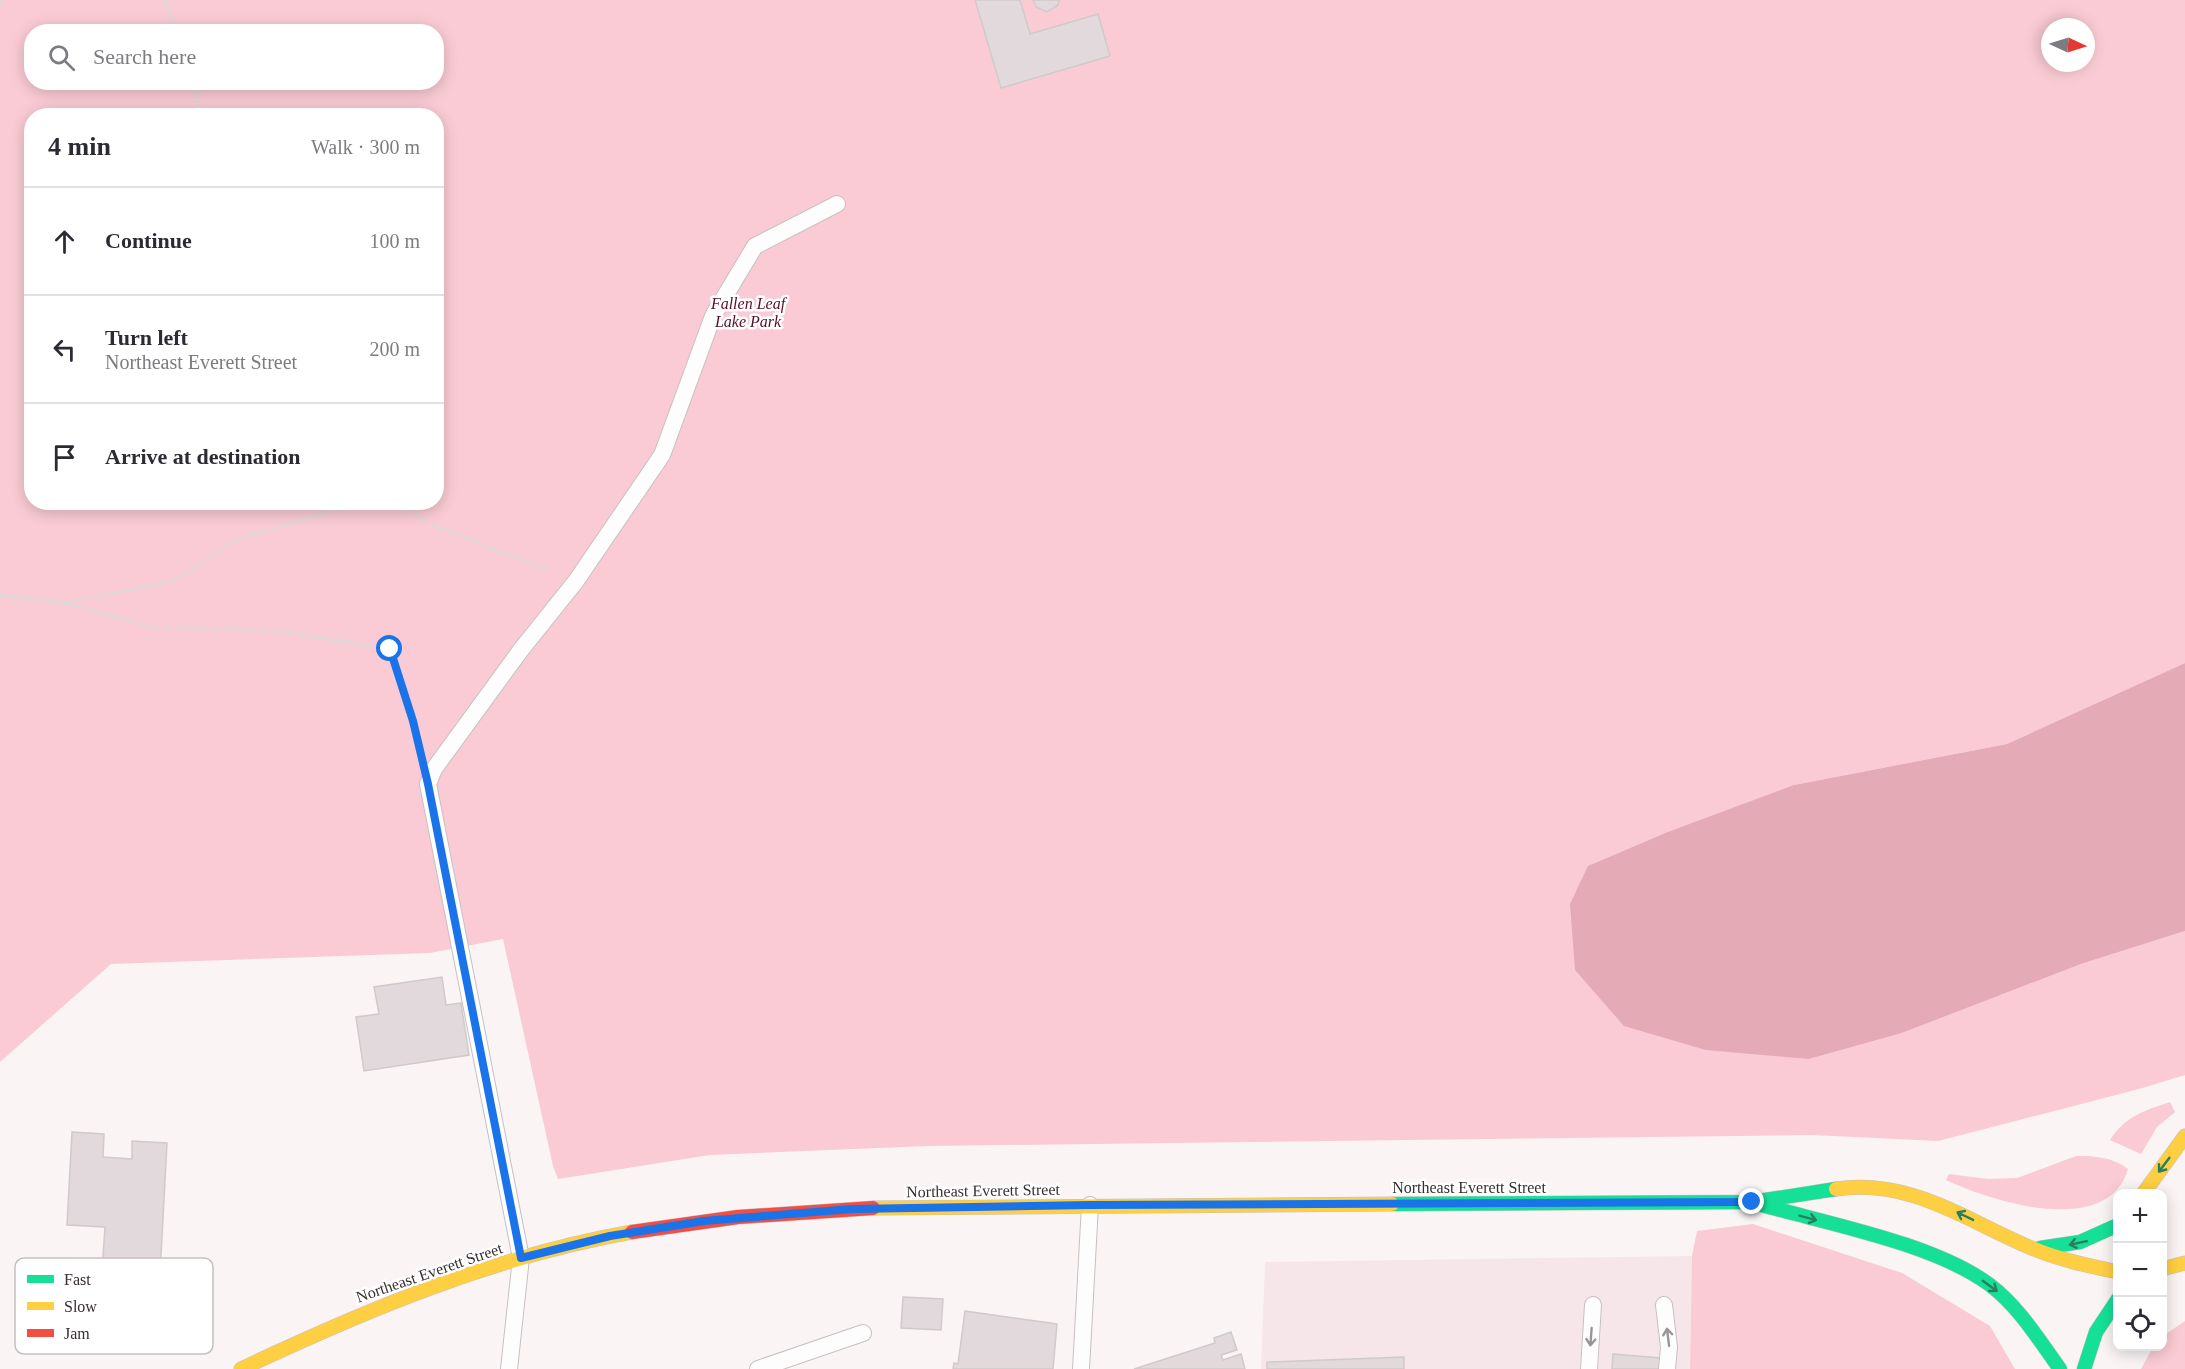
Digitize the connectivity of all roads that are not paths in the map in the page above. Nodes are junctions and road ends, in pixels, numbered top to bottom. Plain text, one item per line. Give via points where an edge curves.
1 (837, 204) dead end
2 (2185, 1136) edge
3 (2147, 1189) edge
4 (1752, 1202) junction
5 (1090, 1205) junction
6 (2113, 1228) edge
7 (2034, 1249) junction
8 (521, 1258) junction
9 (2185, 1263) edge
10 (2167, 1267) edge
11 (2113, 1271) edge
12 (1593, 1305) dead end
13 (1664, 1305) dead end
14 (2113, 1305) edge
15 (863, 1333) dead end
16 (241, 1369) edge
17 (509, 1369) edge
18 (758, 1369) edge
19 (1081, 1369) edge
20 (1589, 1369) edge
21 (1667, 1369) edge
22 (2061, 1369) edge
23 (2084, 1369) edge

1 - 8 lane via 755,246 712,316 662,455 576,581 440,760 428,784
2 -> 3 main road
4 - 5 main road, Northeast Everett Street
7 -> 4 main road, Northeast Everett Street via 1932,1200 1886,1189 1846,1188
4 -> 22 main road, Northeast Everett Street via 1930,1254 1989,1284 2015,1307
5 - 8 main road, Northeast Everett Street via 852,1209 704,1221 610,1236
5 - 19 lane
6 -> 7 main road via 2077,1244
7 - 11 main road, Northeast Everett Street
8 - 16 main road, Northeast Everett Street via 385,1303
8 - 17 lane
9 - 10 main road
12 -> 20 lane
21 -> 13 lane via 1669,1347
14 - 23 main road via 2089,1343
15 - 18 lane

